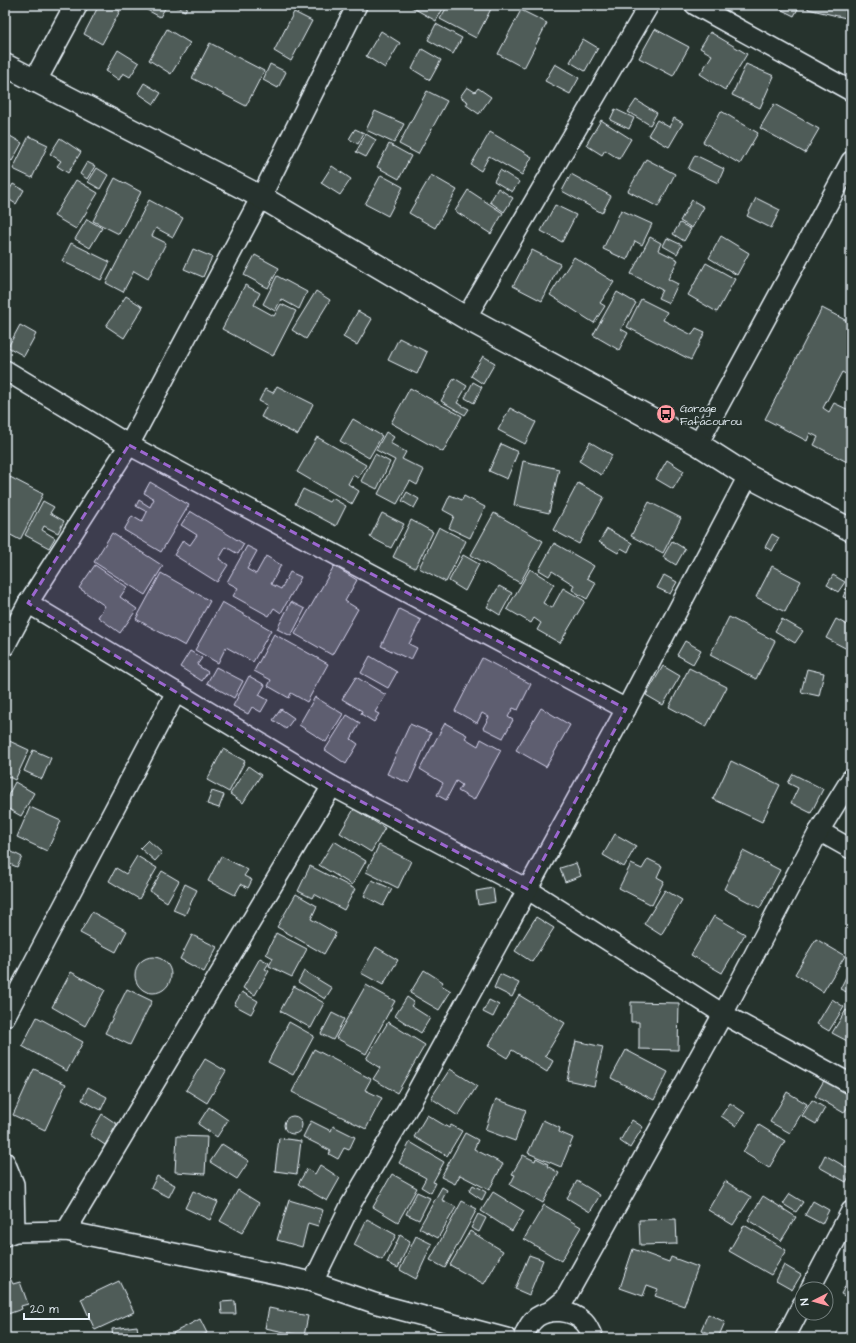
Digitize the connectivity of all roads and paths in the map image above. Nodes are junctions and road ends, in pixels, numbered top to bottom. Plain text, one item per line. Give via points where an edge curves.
1 (76, 5) edge
2 (357, 5) edge
3 (648, 5) edge
4 (695, 5) edge
5 (5, 65) edge
6 (35, 80) junction
7 (851, 91) edge
8 (851, 161) edge
9 (261, 197) junction
10 (466, 318) junction
11 (5, 370) edge
12 (698, 444) junction
13 (129, 446) junction
14 (748, 476) junction
15 (851, 530) edge
16 (28, 603) junction
17 (5, 646) edge
18 (176, 692) junction
19 (626, 709) junction
20 (851, 779) edge
21 (332, 786) junction
22 (819, 831) junction
23 (851, 849) edge
24 (527, 889) junction
25 (723, 1014) junction
26 (5, 1017) edge
27 (851, 1084) edge
28 (5, 1162) edge
29 (851, 1211) edge
30 (66, 1231) junction
31 (10, 1234) edge
32 (814, 1281) edge
33 (313, 1282) junction
34 (549, 1312) junction
35 (794, 1321) edge
36 (506, 1338) edge
37 (523, 1338) edge
38 (593, 1338) edge
39 (785, 1338) edge

1 - 6 main road
2 - 9 street
3 - 10 street
4 - 7 street
5 - 6 main road
6 - 9 main road
8 - 12 street
9 - 10 main road
9 - 13 street
10 - 12 main road
11 - 13 street
12 - 14 main road
13 - 16 street
13 - 19 street
14 - 15 main road
14 - 19 street
16 - 17 street
16 - 18 street
18 - 21 street
18 - 26 street
19 - 24 street
20 - 22 street
21 - 24 street
21 - 30 street
22 - 23 street
22 - 25 street
24 - 25 street
24 - 33 street via 409,1106 351,1204
25 - 27 street
25 - 34 street via 565,1299
28 - 31 street via 14,1184
29 - 32 street
30 - 31 street
30 - 33 street
33 - 36 street via 374,1303
34 - 37 street via 537,1318 527,1328
34 - 38 street via 568,1312 584,1322
35 - 39 street

